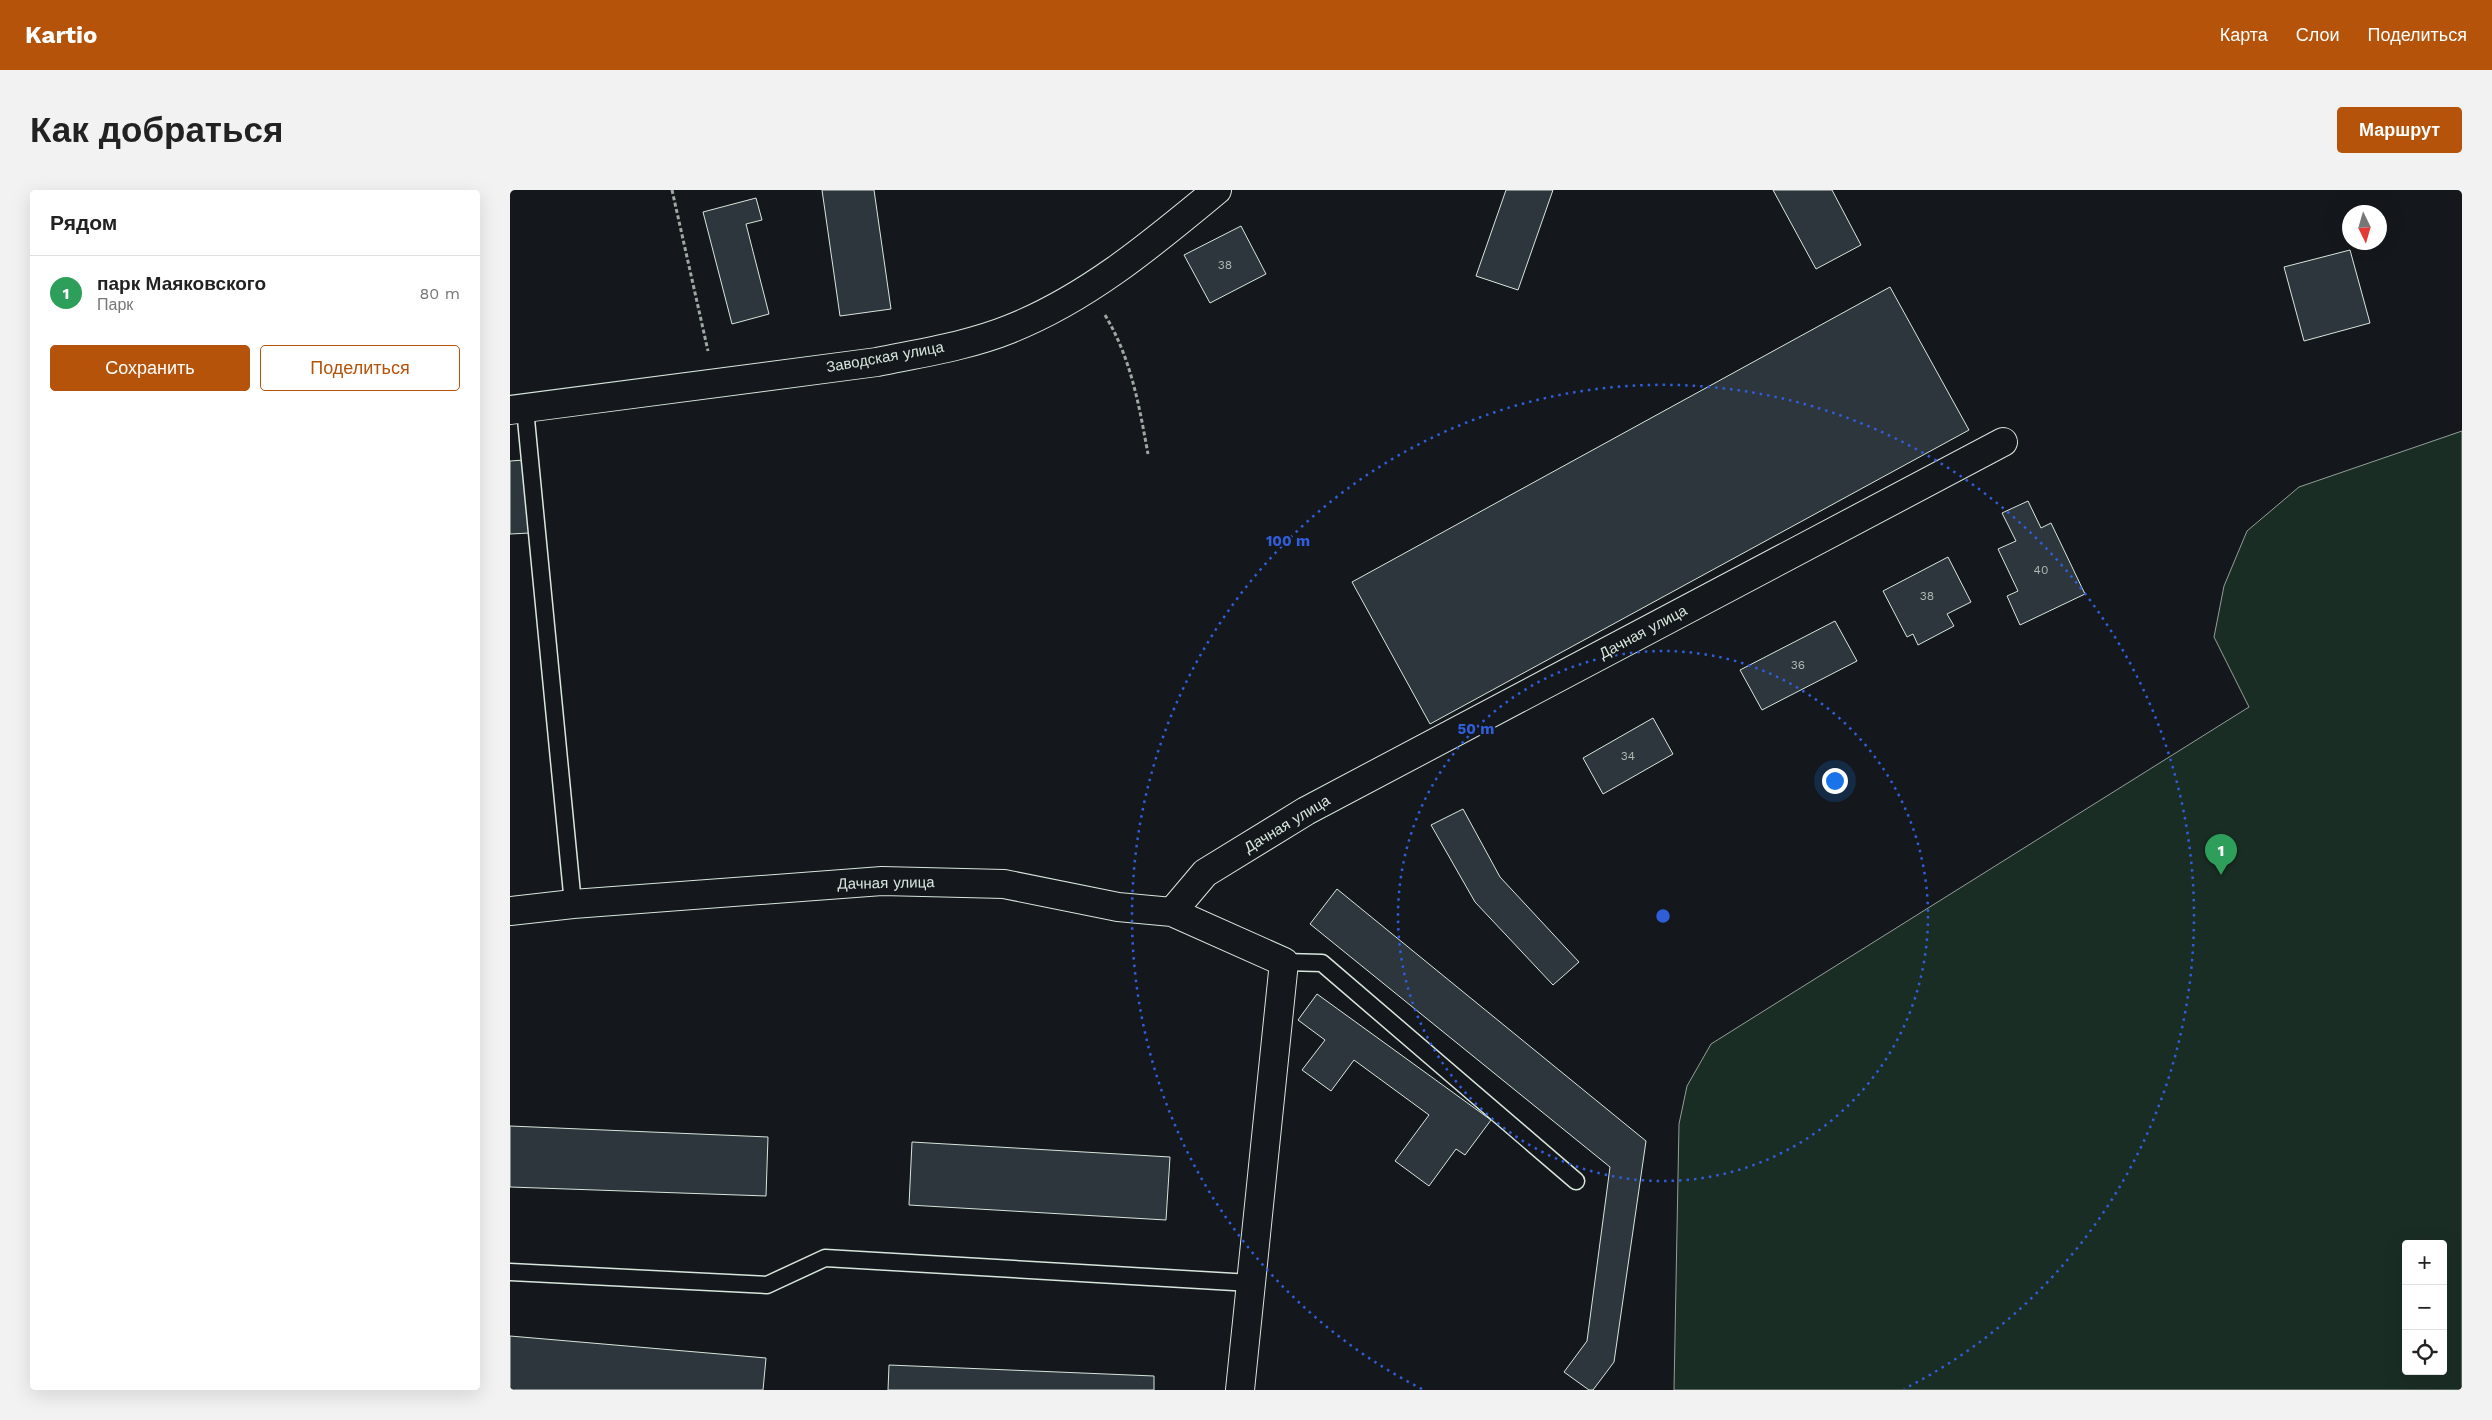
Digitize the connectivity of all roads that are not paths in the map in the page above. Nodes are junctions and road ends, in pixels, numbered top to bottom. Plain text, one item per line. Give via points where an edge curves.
1 (1217, 190) edge
2 (517, 410) edge
3 (2003, 442) dead end
4 (573, 904) junction
5 (510, 911) edge
6 (1172, 912) junction
7 (1284, 962) junction
8 (1576, 1181) dead end
9 (510, 1272) edge
10 (1251, 1283) junction
11 (1240, 1390) edge

1 - 2 street, Заводская улица via 1142,253 1087,290 1009,330 877,362
2 - 4 lane
3 - 6 street, Дачная улица via 1306,811 1205,873
4 - 5 street, Дачная улица
4 - 6 street, Дачная улица via 882,880 1004,884 1118,907
6 - 7 street
7 - 8 lane via 1322,963
7 - 10 street
9 - 10 lane via 767,1285 825,1258
10 - 11 street

